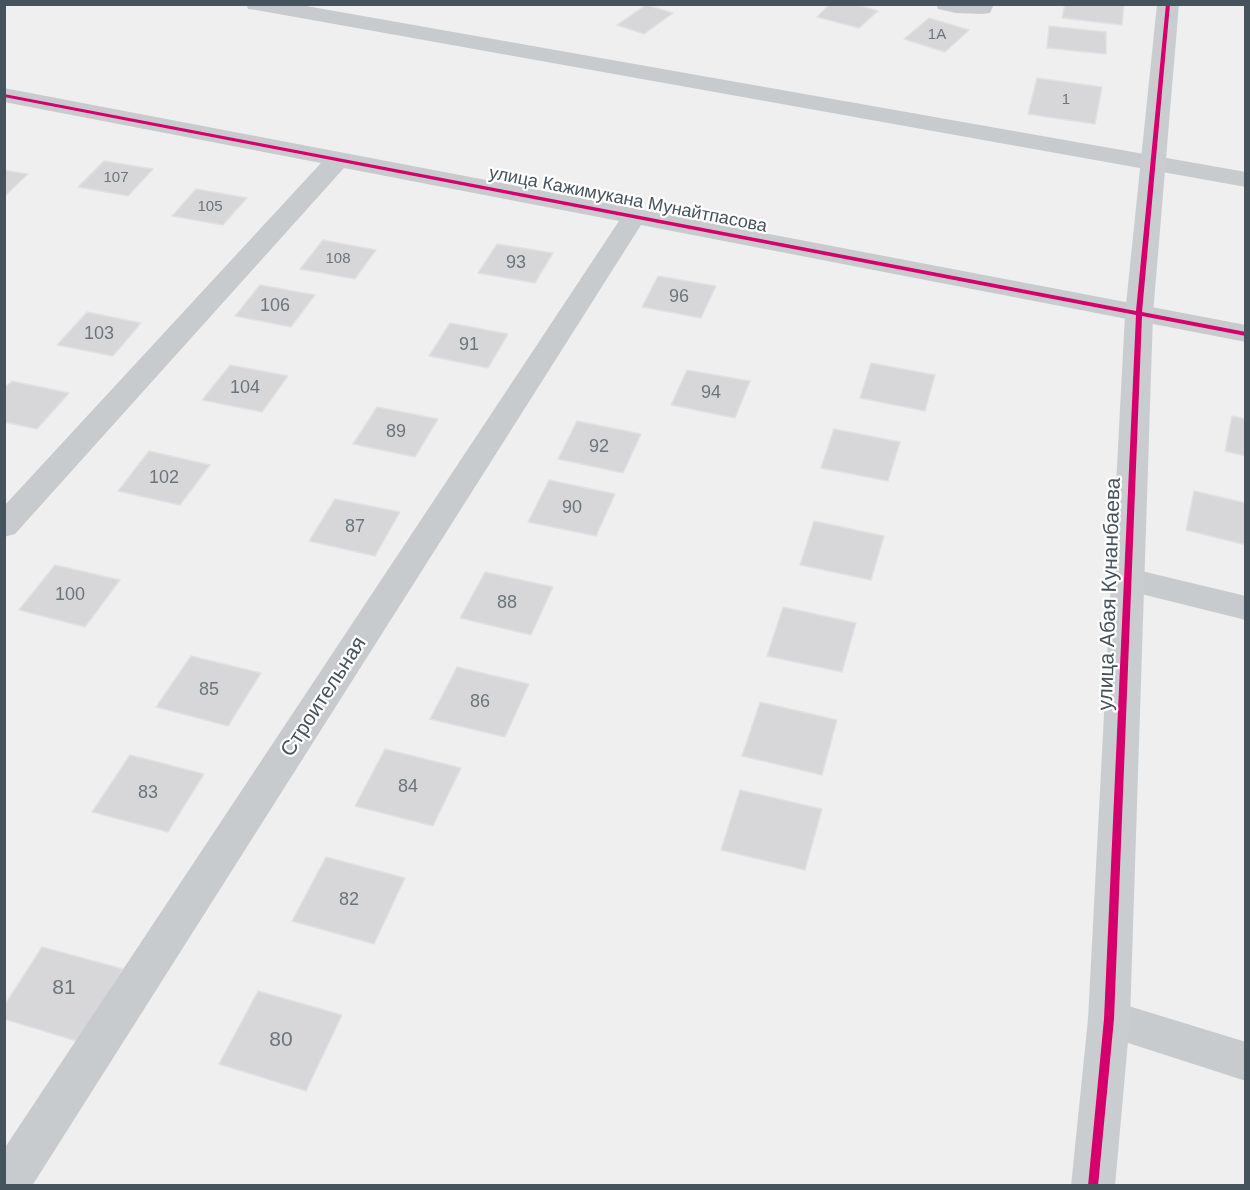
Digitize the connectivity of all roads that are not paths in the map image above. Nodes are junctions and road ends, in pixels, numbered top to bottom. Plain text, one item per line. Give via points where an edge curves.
1 (256, 4) edge
2 (946, 4) edge
3 (1168, 4) edge
4 (983, 6) edge
5 (346, 12) edge
6 (4, 95) edge
7 (338, 160) junction
8 (1153, 164) junction
9 (1245, 180) edge
10 (634, 217) junction
11 (1139, 314) junction
12 (1245, 334) edge
13 (4, 526) edge
14 (1129, 580) junction
15 (1245, 608) edge
16 (1109, 1019) junction
17 (1245, 1062) edge
18 (16, 1177) edge
19 (1093, 1185) edge

1 - 5 street
2 - 4 street
3 - 8 street, улица Абая Кунанбаева
5 - 8 street
6 - 7 street, улица Кажимукана Мунайтпасова
7 - 10 street, улица Кажимукана Мунайтпасова
7 - 13 street
8 - 9 street
8 - 11 street, улица Абая Кунанбаева
10 - 11 street, улица Кажимукана Мунайтпасова
10 - 18 street, Строительная
11 - 12 street, улица Кажимукана Мунайтпасова
11 - 14 street, улица Абая Кунанбаева
14 - 15 street
14 - 16 street, улица Абая Кунанбаева
16 - 17 street
16 - 19 street, улица Абая Кунанбаева

